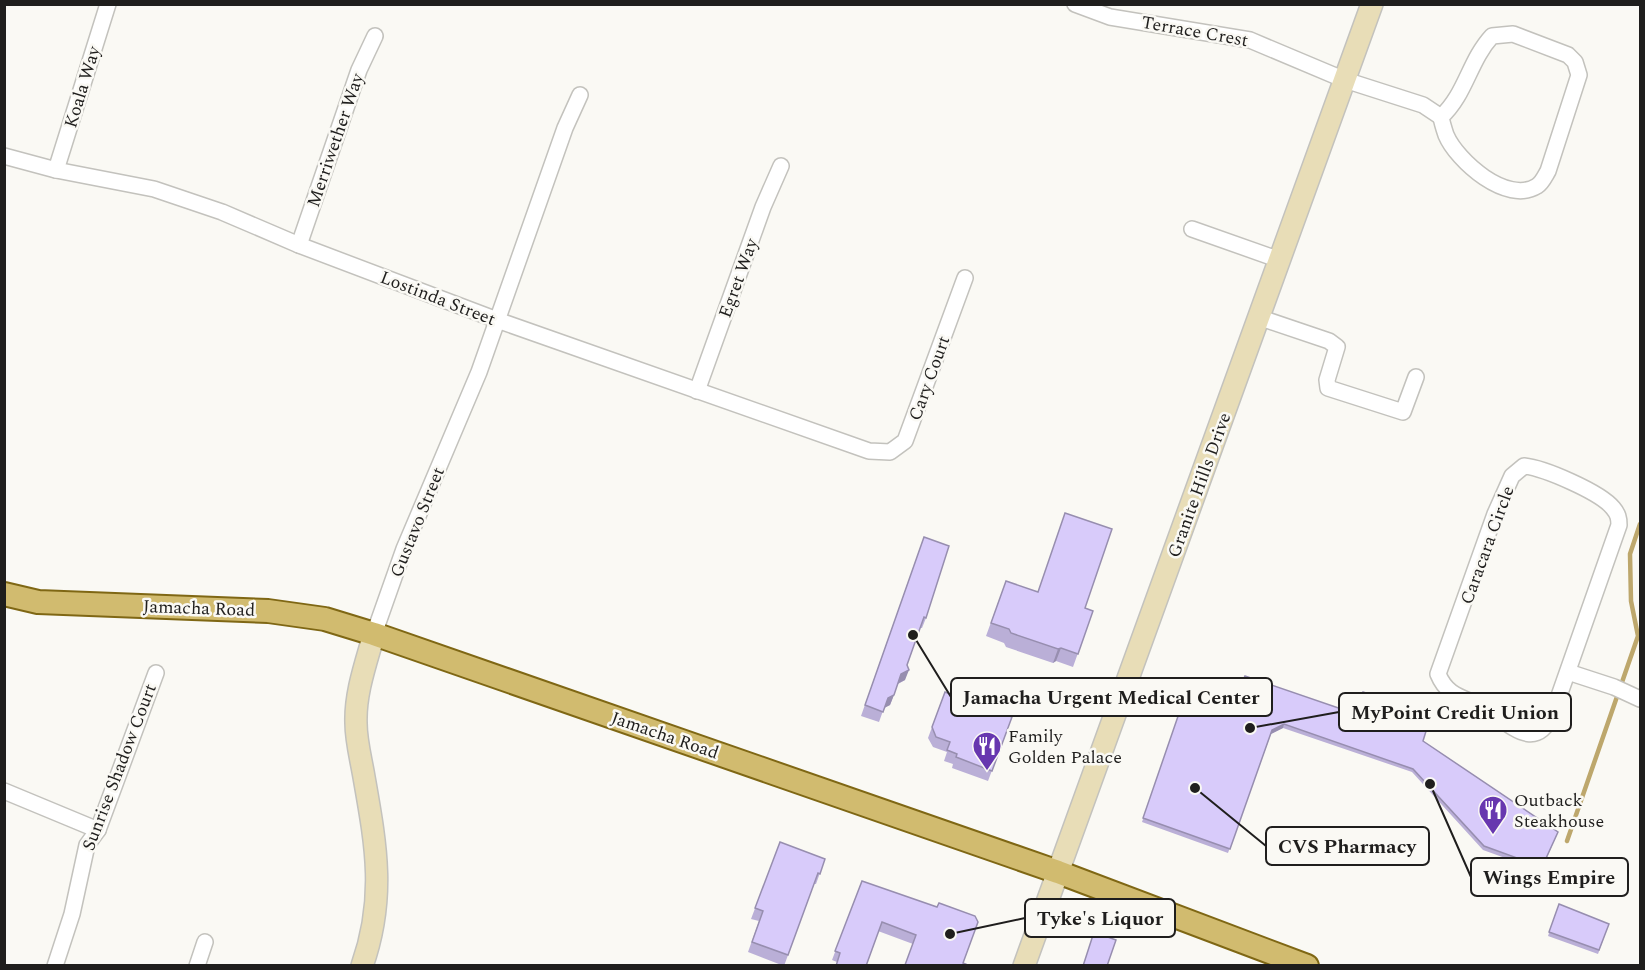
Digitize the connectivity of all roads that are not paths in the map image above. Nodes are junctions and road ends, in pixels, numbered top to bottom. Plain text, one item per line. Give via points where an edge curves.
1 (108, 4) edge
2 (1075, 4) edge
3 (1372, 4) edge
4 (375, 36) dead end
5 (1345, 80) junction
6 (580, 94) dead end
7 (1441, 117) junction
8 (4, 156) edge
9 (781, 166) dead end
10 (56, 170) junction
11 (1192, 229) dead end
12 (299, 245) junction
13 (1280, 260) junction
14 (965, 278) dead end
15 (1261, 318) junction
16 (497, 320) junction
17 (1416, 377) dead end
18 (697, 391) junction
19 (870, 451) joint
20 (4, 594) edge
21 (374, 634) junction
22 (1568, 672) junction
23 (156, 673) dead end
24 (1636, 696) edge
25 (4, 791) edge
26 (98, 830) junction
27 (1058, 872) junction
28 (205, 942) dead end
29 (55, 966) edge
30 (196, 966) edge
31 (362, 966) edge
32 (1024, 966) edge
33 (1307, 966) edge

1 - 10 street, Koala Way
2 - 5 street, Terrace Crest via 1110,17 1250,40
3 - 5 street, Granite Hills Drive
4 - 12 street, Merriwether Way via 359,70
5 - 7 street, Terrace Crest via 1424,105
5 - 13 street, Granite Hills Drive
6 - 16 street, Gustavo Street
7 - 7 street via 1446,137 1474,171 1504,187 1529,190 1540,185 1548,171 1578,84 1575,62 1568,55 1513,34 1492,36 1475,57 1454,105
8 - 10 street, Lostinda Street
9 - 18 street, Egret Way
10 - 12 street, Lostinda Street via 154,189 222,212
11 - 13 street
12 - 16 street, Lostinda Street
13 - 15 street, Granite Hills Drive
14 - 19 street, Cary Court via 905,441 890,452
15 - 17 street via 1337,347 1328,388 1403,412
15 - 27 street, Granite Hills Drive
16 - 18 street, Lostinda Street
16 - 21 street, Gustavo Street via 404,549
18 - 19 street, Lostinda Street
20 - 21 main road, Jamacha Road via 38,602 268,610 325,619
21 - 27 main road, Jamacha Road
21 - 31 street, Gustavo Street via 356,702 379,883 373,934
22 - 22 street, Caracara Circle via 1619,525 1618,515 1611,505 1558,475 1524,466 1512,476 1495,514 1438,675 1448,692 1482,706 1512,729 1536,733 1548,724
22 - 24 street
23 - 26 street, Sunrise Shadow Court
25 - 26 street
26 - 29 street, Sunrise Shadow Court via 87,845 72,914
27 - 32 street, Granite Hills Drive
27 - 33 main road, Jamacha Road
28 - 30 street

